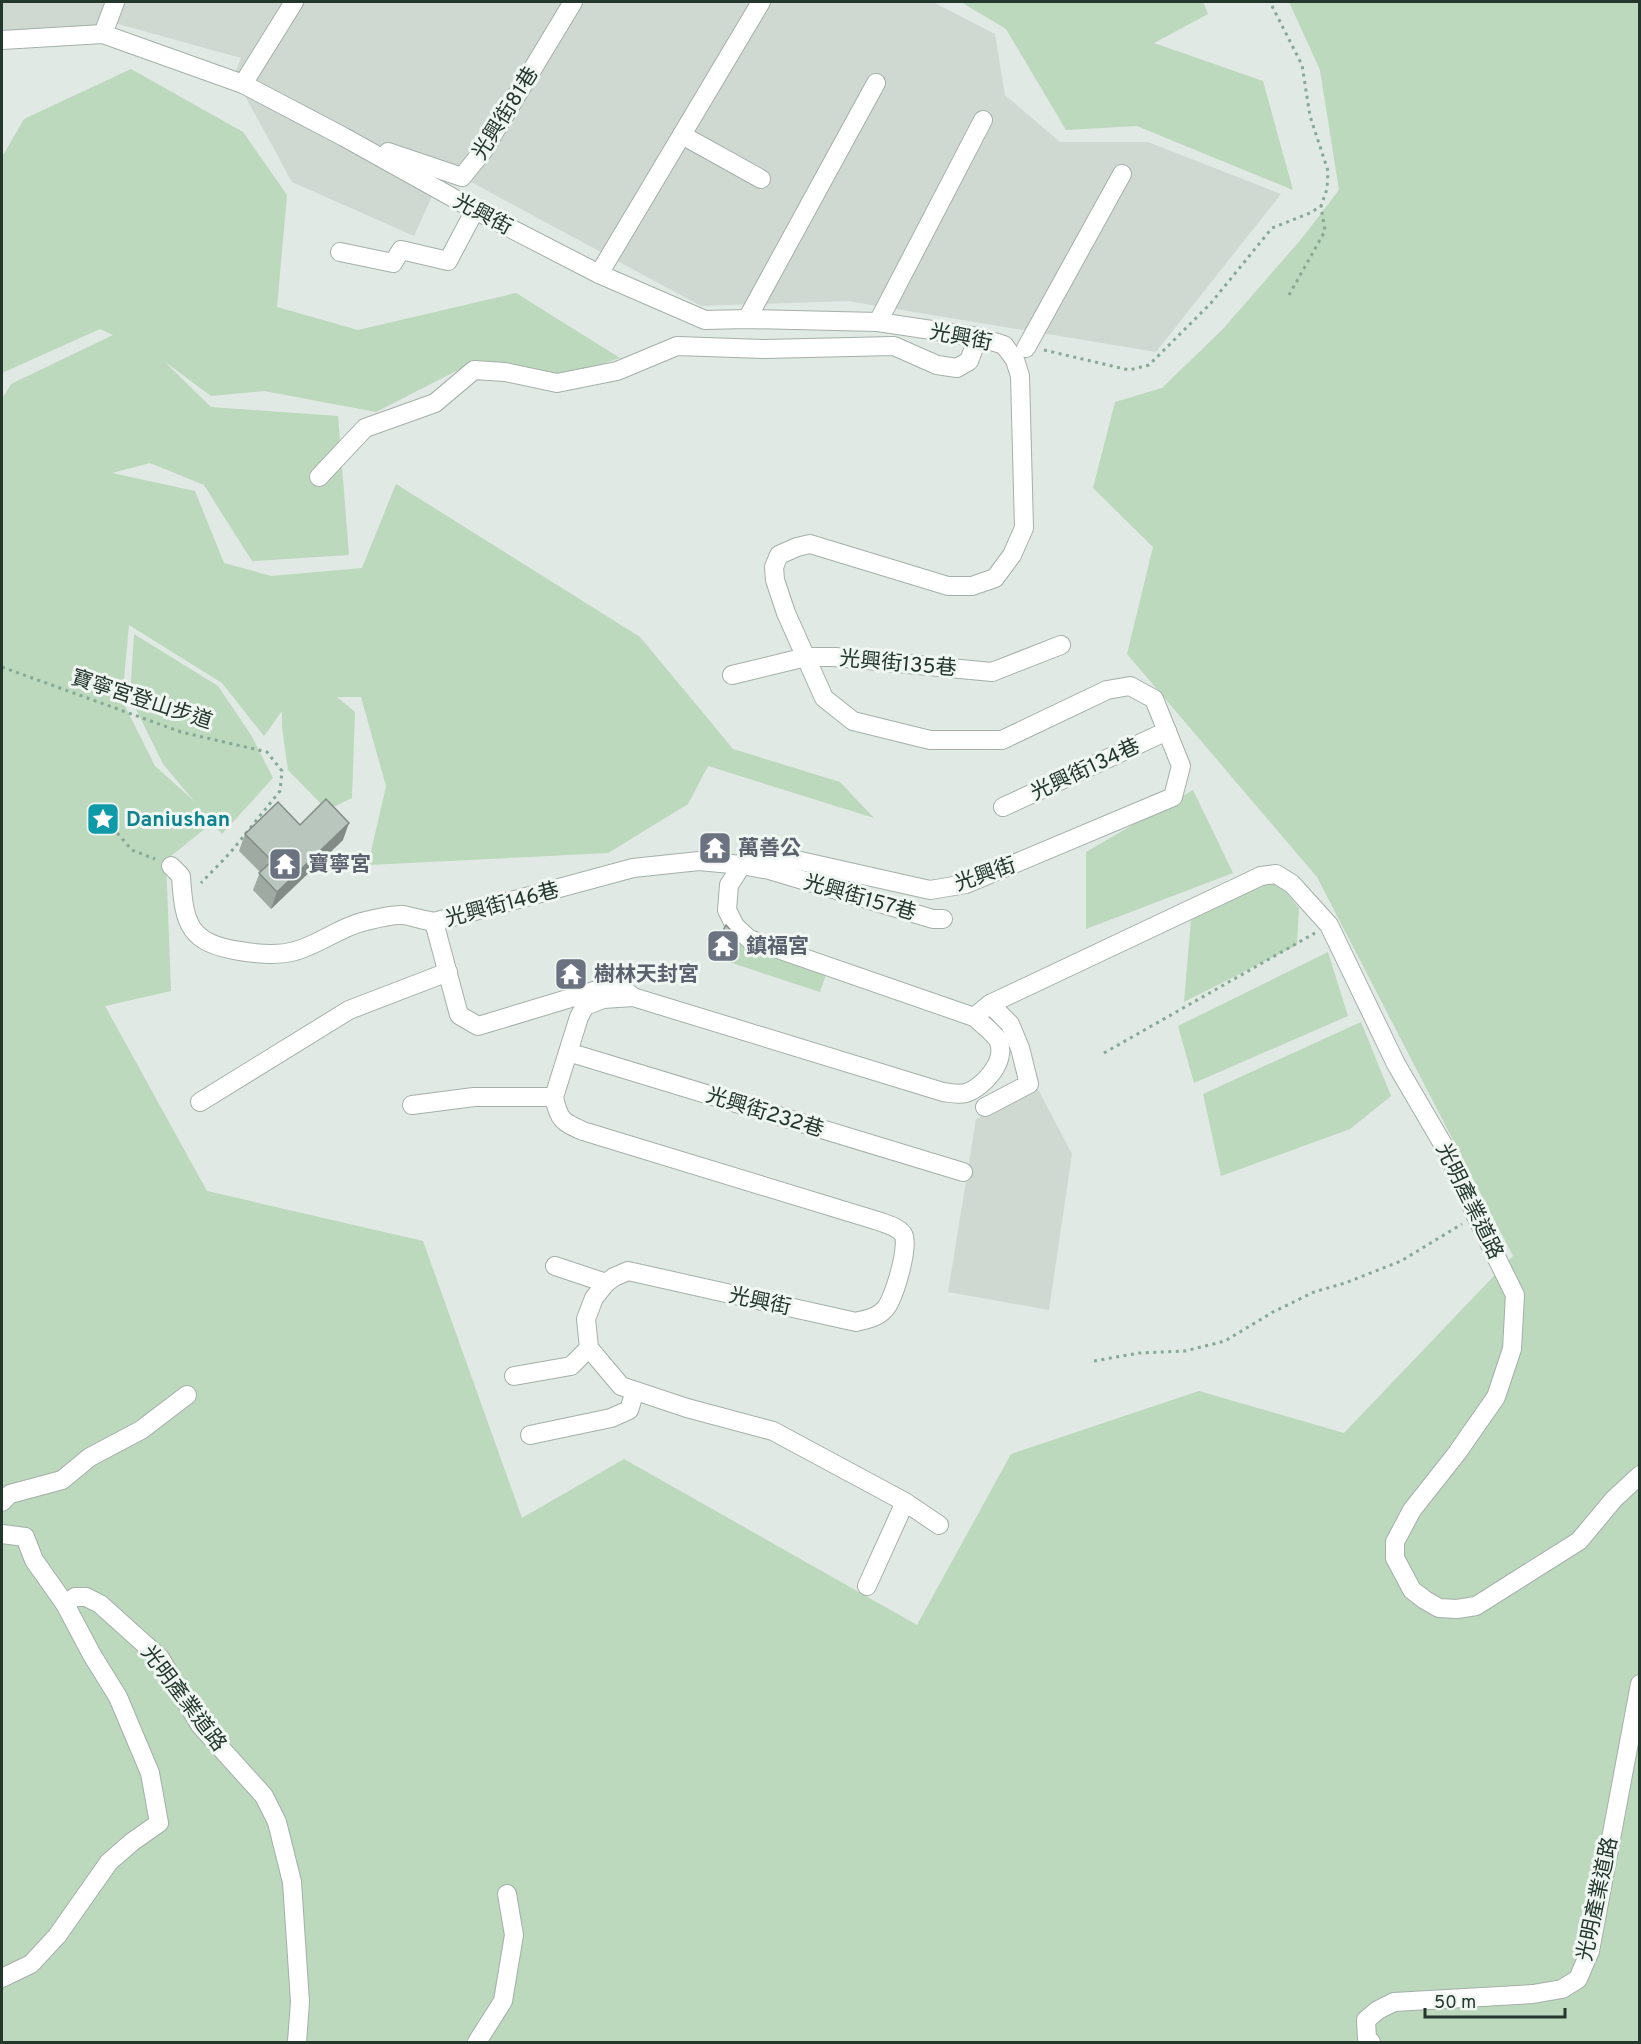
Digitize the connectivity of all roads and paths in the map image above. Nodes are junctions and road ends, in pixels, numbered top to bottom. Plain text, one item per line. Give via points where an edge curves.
1 (115, 2) edge
2 (294, 2) edge
3 (573, 2) edge
4 (761, 2) edge
5 (1270, 2) edge
6 (103, 34) junction
7 (2, 40) edge
8 (876, 82) dead end
9 (243, 84) junction
10 (983, 120) dead end
11 (682, 135) junction
12 (344, 137) junction
13 (1122, 174) dead end
14 (761, 179) dead end
15 (1321, 206) junction
16 (475, 210) junction
17 (340, 252) dead end
18 (599, 274) junction
19 (1289, 295) dead end
20 (747, 319) junction
21 (878, 322) junction
22 (978, 337) junction
23 (1026, 348) joint
24 (319, 477) dead end
25 (1061, 645) dead end
26 (806, 657) junction
27 (2, 667) edge
28 (732, 675) dead end
29 (1167, 731) junction
30 (1003, 807) dead end
31 (93, 826) dead end
32 (742, 865) junction
33 (171, 866) joint
34 (183, 906) junction
35 (943, 919) dead end
36 (434, 922) junction
37 (1329, 925) junction
38 (448, 972) junction
39 (633, 997) junction
40 (990, 1004) junction
41 (974, 1017) junction
42 (568, 1052) junction
43 (1104, 1053) dead end
44 (554, 1098) junction
45 (200, 1102) dead end
46 (412, 1105) dead end
47 (985, 1107) dead end
48 (963, 1173) dead end
49 (1476, 1216) junction
50 (555, 1266) dead end
51 (606, 1283) junction
52 (589, 1348) junction
53 (1094, 1361) dead end
54 (514, 1376) dead end
55 (635, 1391) junction
56 (187, 1395) dead end
57 (530, 1435) dead end
58 (1640, 1475) edge
59 (2, 1502) edge
60 (905, 1502) junction
61 (939, 1525) dead end
62 (2, 1534) edge
63 (867, 1586) dead end
64 (65, 1604) junction
65 (1640, 1684) edge
66 (507, 1894) dead end
67 (2, 1978) edge
68 (297, 2043) edge
69 (477, 2043) edge
70 (1371, 2043) edge

1 - 6 street
2 - 9 street
3 - 12 street, 光興街81巷 via 483,152 462,177
4 - 11 street
5 - 15 path via 1302,65 1310,116 1329,171
6 - 7 street, 光興街
6 - 9 street, 光興街
8 - 20 street
9 - 12 street, 光興街
10 - 21 street
11 - 14 street
11 - 18 street
12 - 16 street, 光興街
13 - 23 street
15 - 19 path via 1325,231
15 - 23 path via 1272,228 1210,303 1149,365 1129,370
16 - 17 street via 448,261 400,250 393,263
16 - 18 street, 光興街
18 - 20 street, 光興街 via 705,320
20 - 21 street, 光興街
21 - 22 street, 光興街
22 - 24 street via 969,361 957,368 937,365 894,346 677,346 618,371 557,383 474,370 435,403 365,428
22 - 26 street, 光興街 via 1004,345 1020,376 1024,528 1012,555 995,578 972,586 948,586 810,544 779,555 774,567 775,580
25 - 26 street, 光興街135巷 via 992,672
26 - 28 street, 光興街135巷
26 - 29 street, 光興街 via 824,698 853,720 930,741 1002,740 1107,690 1130,686 1154,699
27 - 34 path, 寶寧宮登山步道 via 181,732 267,752 282,771 280,791
29 - 30 street, 光興街134巷
29 - 32 street, 光興街 via 1181,766 1173,797 966,884 930,890 787,858 750,859
31 - 33 path via 97,831 112,827 132,850
32 - 35 street, 光興街157巷
32 - 36 street, 光興街146巷 via 699,861 633,868
32 - 41 street via 729,885 727,909 735,926 749,939
33 - 34 street via 181,876
34 - 36 street via 188,922 207,943 260,955 295,951 361,922 381,918 401,915
36 - 38 street, 光興街146巷
37 - 40 street, 光明產業道路 via 1292,884 1276,874 1261,876
37 - 43 path
37 - 49 street, 光明產業道路 via 1396,1064 1448,1153
38 - 39 street, 光興街146巷 via 459,1016 478,1026 617,984
38 - 45 street via 349,1010
39 - 41 street via 958,1095 968,1092 995,1069 1000,1052 998,1040
39 - 42 street via 603,999 585,1006
40 - 41 street, 光明產業道路
40 - 47 street via 1010,1024 1029,1084
42 - 44 street
42 - 48 street, 光興街232巷
44 - 46 street via 474,1097
44 - 51 street, 光興街 via 563,1122 583,1131 878,1221 894,1227 903,1234 905,1242 898,1283 885,1310 874,1318 856,1322 628,1271
49 - 53 path via 1401,1261 1314,1292 1225,1341 1185,1351 1139,1353
49 - 58 street, 光明產業道路 via 1515,1295 1512,1349 1496,1397 1412,1510 1395,1542 1395,1558 1412,1590 1439,1608 1476,1606 1580,1541 1614,1499
50 - 51 street
51 - 52 street via 594,1298 586,1319
52 - 54 street via 571,1366
52 - 55 street via 621,1386
55 - 57 street via 629,1410 611,1418
55 - 60 street via 773,1431
56 - 59 street via 141,1430 90,1457 62,1480 10,1494
60 - 61 street
60 - 63 street
62 - 64 street via 25,1537 34,1560
64 - 67 street via 118,1697 150,1773 159,1823 109,1862 57,1936 31,1964
64 - 68 street, 光明產業道路 via 75,1597 100,1604 160,1658 200,1725 264,1796 277,1822 292,1882 300,2002
65 - 70 street, 光明產業道路 via 1590,1951 1578,1979 1563,1989 1533,1994 1394,2002 1366,2020 1367,2039
66 - 69 street via 514,1935 503,2001

